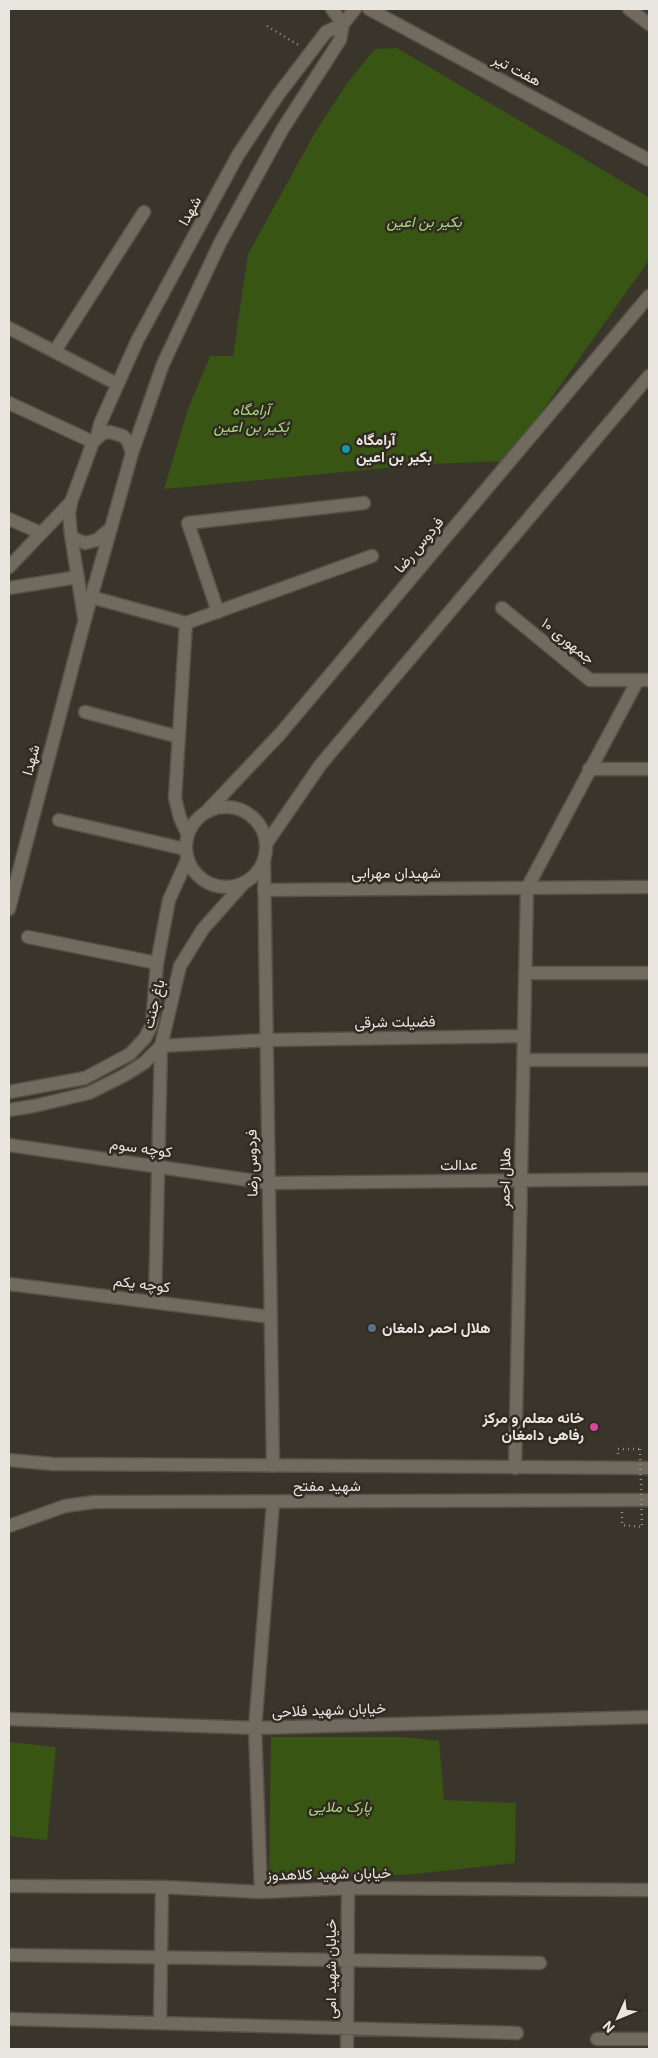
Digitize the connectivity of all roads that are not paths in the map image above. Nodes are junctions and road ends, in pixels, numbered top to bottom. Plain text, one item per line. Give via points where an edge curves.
1 (332, 9) edge
2 (355, 9) edge
3 (369, 9) edge
4 (629, 9) edge
5 (343, 24) junction
6 (649, 24) edge
7 (649, 160) edge
8 (144, 212) dead end
9 (649, 296) edge
10 (9, 328) edge
11 (55, 351) junction
12 (649, 376) edge
13 (117, 384) junction
14 (9, 403) edge
15 (95, 439) junction
16 (132, 454) junction
17 (71, 502) junction
18 (364, 503) dead end
19 (9, 519) edge
20 (111, 528) junction
21 (42, 533) junction
22 (71, 535) junction
23 (372, 556) dead end
24 (9, 567) edge
25 (78, 577) junction
26 (9, 588) edge
27 (91, 597) junction
28 (502, 608) dead end
29 (218, 612) junction
30 (85, 619) junction
31 (186, 624) junction
32 (644, 680) edge
33 (85, 712) dead end
34 (179, 737) junction
35 (589, 769) junction
36 (649, 769) edge
37 (208, 810) junction
38 (59, 820) dead end
39 (188, 833) junction
40 (266, 844) junction
41 (186, 854) junction
42 (264, 860) junction
43 (244, 883) junction
44 (649, 887) edge
45 (527, 888) junction
46 (264, 890) junction
47 (9, 905) edge
48 (28, 937) dead end
49 (157, 963) junction
50 (525, 973) junction
51 (649, 973) edge
52 (524, 1036) junction
53 (267, 1040) junction
54 (160, 1046) junction
55 (523, 1060) junction
56 (649, 1060) edge
57 (9, 1092) edge
58 (9, 1110) edge
59 (9, 1145) edge
60 (158, 1167) junction
61 (649, 1179) edge
62 (521, 1180) junction
63 (269, 1183) junction
64 (9, 1284) edge
65 (155, 1302) junction
66 (271, 1318) junction
67 (9, 1460) edge
68 (273, 1466) junction
69 (515, 1468) junction
70 (649, 1468) edge
71 (649, 1500) edge
72 (273, 1503) junction
73 (9, 1526) edge
74 (649, 1717) edge
75 (9, 1719) edge
76 (255, 1728) junction
77 (9, 1886) edge
78 (162, 1887) junction
79 (348, 1888) junction
80 (649, 1890) edge
81 (261, 1892) junction
82 (9, 1955) edge
83 (162, 1957) junction
84 (348, 1960) junction
85 (540, 1963) dead end
86 (9, 2019) edge
87 (160, 2023) junction
88 (347, 2028) junction
89 (517, 2033) dead end
90 (597, 2039) dead end
91 (649, 2039) edge
92 (347, 2049) edge

1 - 5 street
2 - 5 street, شهدا
3 - 7 street, هفت تیر
4 - 6 street
5 - 13 street, شهدا via 326,32 238,155
5 - 16 street, شهدا via 340,40 282,130 220,243 167,356
8 - 11 street
9 - 37 street, فردوس رضا via 280,734
10 - 11 street
11 - 13 street
12 - 40 street via 321,764
13 - 15 street, شهدا
14 - 15 street
15 - 16 street via 110,432 123,436
15 - 17 street, شهدا
16 - 20 street, شهدا
17 - 21 street
17 - 22 street, شهدا
18 - 29 street via 188,523
19 - 21 street
20 - 22 street via 90,542 79,541
20 - 27 street, شهدا
21 - 24 street
22 - 25 street, شهدا
23 - 29 street
25 - 26 street
25 - 30 street, شهدا
27 - 30 street, شهدا
27 - 31 street
28 - 32 street, جمهوری ۱۰ via 590,680
29 - 31 street
30 - 47 street, شهدا
31 - 34 street
32 - 35 street
33 - 34 street
34 - 39 street via 175,798
35 - 36 street
35 - 45 street
37 - 39 street via 195,820
37 - 40 street via 223,806 239,808 252,816 262,829
38 - 41 street
39 - 41 street
40 - 42 street
41 - 43 street via 194,872 204,881 230,887
41 - 49 street, باغ جنت via 169,900
42 - 43 street via 256,874
42 - 46 street, فردوس رضا
43 - 54 street, باغ جنت via 203,928 180,966
44 - 45 street, شهیدان مهرابی
45 - 46 street, شهیدان مهرابی
45 - 50 street, هلال احمر
46 - 53 street, فردوس رضا
48 - 49 street
49 - 57 street, باغ جنت via 152,1024 146,1038 130,1054 86,1078
50 - 51 street
50 - 52 street, هلال احمر
52 - 53 street, فضیلت شرقی
52 - 55 street, هلال احمر
53 - 54 street, فضیلت شرقی
53 - 63 street, فردوس رضا
54 - 58 street, باغ جنت via 144,1063 89,1093
54 - 60 street
55 - 56 street
55 - 62 street, هلال احمر
59 - 60 street, کوچه سوم
60 - 63 street, کوچه سوم
60 - 65 street
61 - 62 street, عدالت
62 - 63 street, عدالت
62 - 69 street, هلال احمر
63 - 66 street, فردوس رضا
64 - 65 street, کوچه یکم
65 - 66 street, کوچه یکم
66 - 68 street, فردوس رضا
67 - 68 street, شهید مفتح via 53,1464
68 - 69 street, شهید مفتح
69 - 70 street, شهید مفتح
71 - 72 street, شهید مفتح
72 - 73 street, شهید مفتح via 79,1503
72 - 76 street
74 - 76 street, خیابان شهید فلاحی
75 - 76 street, خیابان شهید فلاحی
76 - 81 street
77 - 78 street, خیابان شهید کلاهدوز
78 - 81 street, خیابان شهید کلاهدوز
78 - 83 street
79 - 80 street, خیابان شهید کلاهدوز
79 - 81 street, خیابان شهید کلاهدوز
79 - 84 street, خیابان شهید امی
82 - 83 street
83 - 84 street
83 - 87 street
84 - 85 street
84 - 88 street, خیابان شهید امی
86 - 87 street
87 - 88 street
88 - 89 street
88 - 92 street, خیابان شهید امی
90 - 91 street

